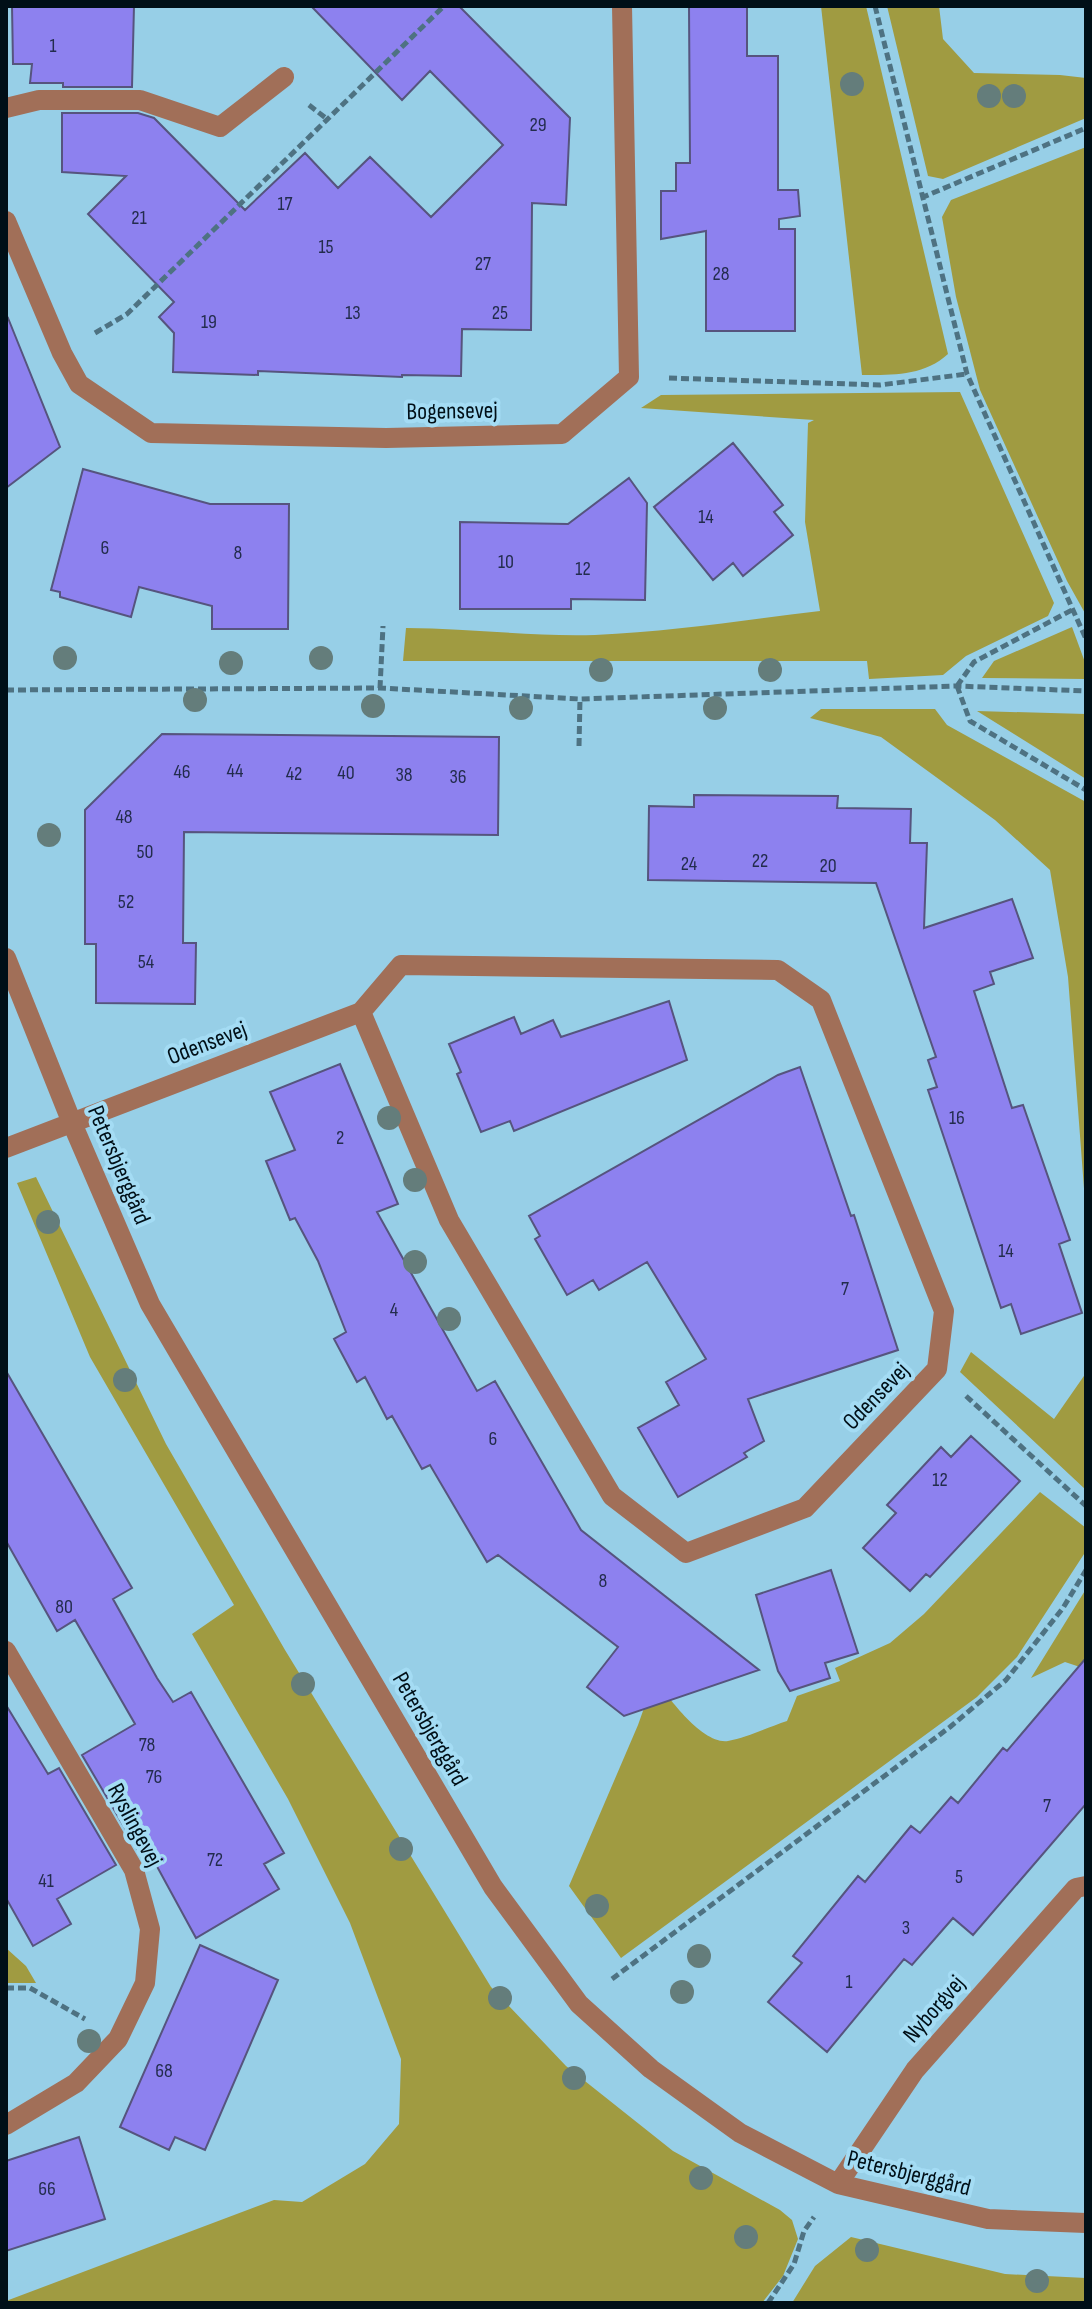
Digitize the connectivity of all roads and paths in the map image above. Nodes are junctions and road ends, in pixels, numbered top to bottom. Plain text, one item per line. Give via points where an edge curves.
1 (444, 6) edge
2 (622, 6) edge
3 (875, 6) edge
4 (284, 77) dead end
5 (6, 108) edge
6 (1086, 128) edge
7 (921, 198) junction
8 (6, 221) edge
9 (62, 353) junction
10 (967, 374) junction
11 (629, 377) junction
12 (1072, 610) junction
13 (383, 626) dead end
14 (1086, 639) edge
15 (957, 686) junction
16 (380, 688) junction
17 (6, 690) edge
18 (1086, 691) edge
19 (580, 699) junction
20 (579, 746) dead end
21 (1086, 790) edge
22 (6, 958) edge
23 (361, 1012) junction
24 (72, 1123) junction
25 (6, 1148) edge
26 (937, 1369) junction
27 (1086, 1506) edge
28 (1086, 1570) edge
29 (6, 1651) edge
30 (1086, 1886) edge
31 (6, 1988) edge
32 (579, 2004) junction
33 (118, 2039) junction
34 (6, 2125) edge
35 (838, 2184) junction
36 (1086, 2223) edge
37 (768, 2303) edge

1 - 9 path via 127,314
2 - 11 street
3 - 7 path
4 - 5 street via 220,127 140,100 39,100
6 - 7 path
7 - 10 path
8 - 9 street, Bogensevej
9 - 11 street, Bogensevej via 79,384 151,433 386,438 562,434
10 - 11 path via 880,385
10 - 12 path
12 - 14 path
12 - 15 path via 974,662
13 - 16 path
15 - 18 path
15 - 19 path
15 - 21 path via 970,721
16 - 17 path
16 - 19 path
19 - 20 path
22 - 24 street, Petersbjerggård
23 - 24 street, Odensevej
23 - 26 street, Odensevej via 401,965 778,970 821,1000 833,1030 944,1311
23 - 26 street, Odensevej via 449,1220 612,1496 686,1553 805,1508
24 - 25 street
24 - 32 street, Petersbjerggård via 150,1304 493,1887
26 - 27 path
28 - 32 path via 1006,1680
29 - 33 street, Ryslingevej via 134,1870 150,1929 145,1983
30 - 35 street, Nyborgvej via 1076,1888 915,2070
31 - 33 path via 30,1988
32 - 35 street, Petersbjerggård via 651,2069 740,2133
33 - 34 street, Ryslingevej via 76,2083
35 - 36 street, Petersbjerggård via 988,2219
35 - 37 path via 804,2231 794,2264

